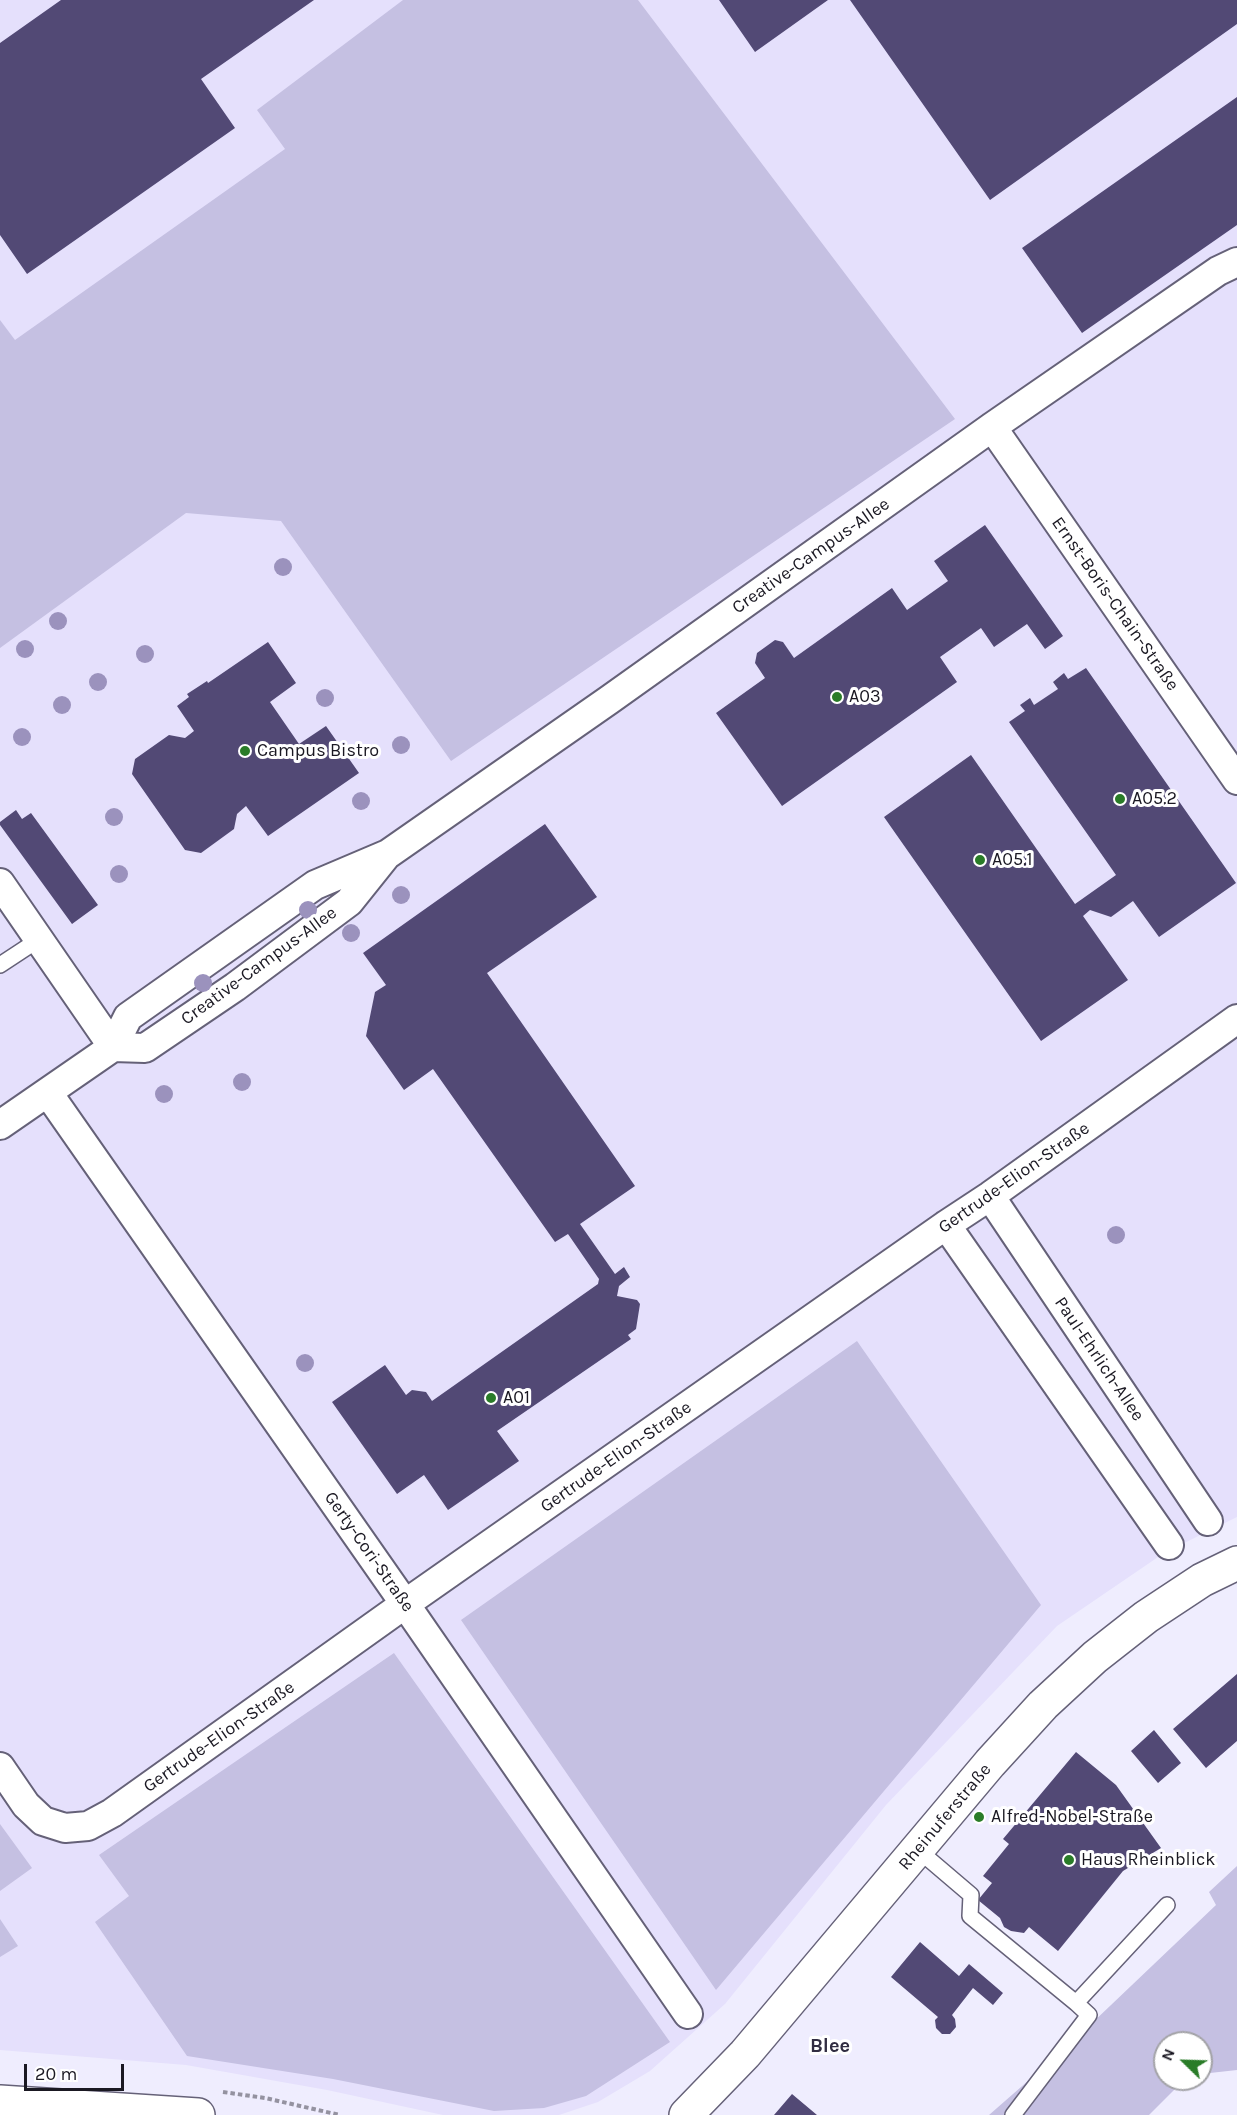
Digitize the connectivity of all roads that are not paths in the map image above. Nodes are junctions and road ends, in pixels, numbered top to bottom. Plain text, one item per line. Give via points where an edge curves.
1 (1237, 262) edge
2 (992, 428) junction
3 (1237, 780) edge
4 (0, 882) edge
5 (38, 940) junction
6 (0, 965) edge
7 (1237, 1019) edge
8 (113, 1047) junction
9 (48, 1093) junction
10 (0, 1125) edge
11 (990, 1196) junction
12 (946, 1225) junction
13 (1208, 1521) dead end
14 (1169, 1545) dead end
15 (1237, 1563) edge
16 (405, 1604) junction
17 (0, 1767) edge
18 (917, 1849) junction
19 (1167, 1905) dead end
20 (1076, 2003) junction
21 (688, 2014) dead end
22 (0, 2102) edge
23 (688, 2114) edge
24 (198, 2115) edge
25 (1013, 2115) edge

1 - 2 street, Creative-Campus-Allee via 1218,271
2 - 3 street, Ernst-Boris-Chain-Straße
2 - 8 street, Creative-Campus-Allee via 388,854 315,885 128,1017
4 - 5 street
5 - 6 lane
5 - 8 street
7 - 11 street, Gertrude-Elion-Straße
8 - 9 street, Creative-Campus-Allee
9 - 10 street, Creative-Campus-Allee
9 - 16 street, Gerty-Cori-Straße
11 - 12 street, Gertrude-Elion-Straße
11 - 13 street, Paul-Ehrlich-Allee
12 - 14 street
12 - 16 street, Gertrude-Elion-Straße
15 - 18 street, Rheinuferstraße via 1202,1580 1146,1617 1095,1657 1043,1705
16 - 17 street, Gertrude-Elion-Straße via 112,1813 88,1826 65,1828 43,1821 26,1805
16 - 21 street, Gerty-Cori-Straße
18 - 20 lane via 970,1895 970,1916
18 - 23 street, Rheinuferstraße via 745,2054
19 - 20 lane
20 - 25 lane via 1089,2015
22 - 24 street

